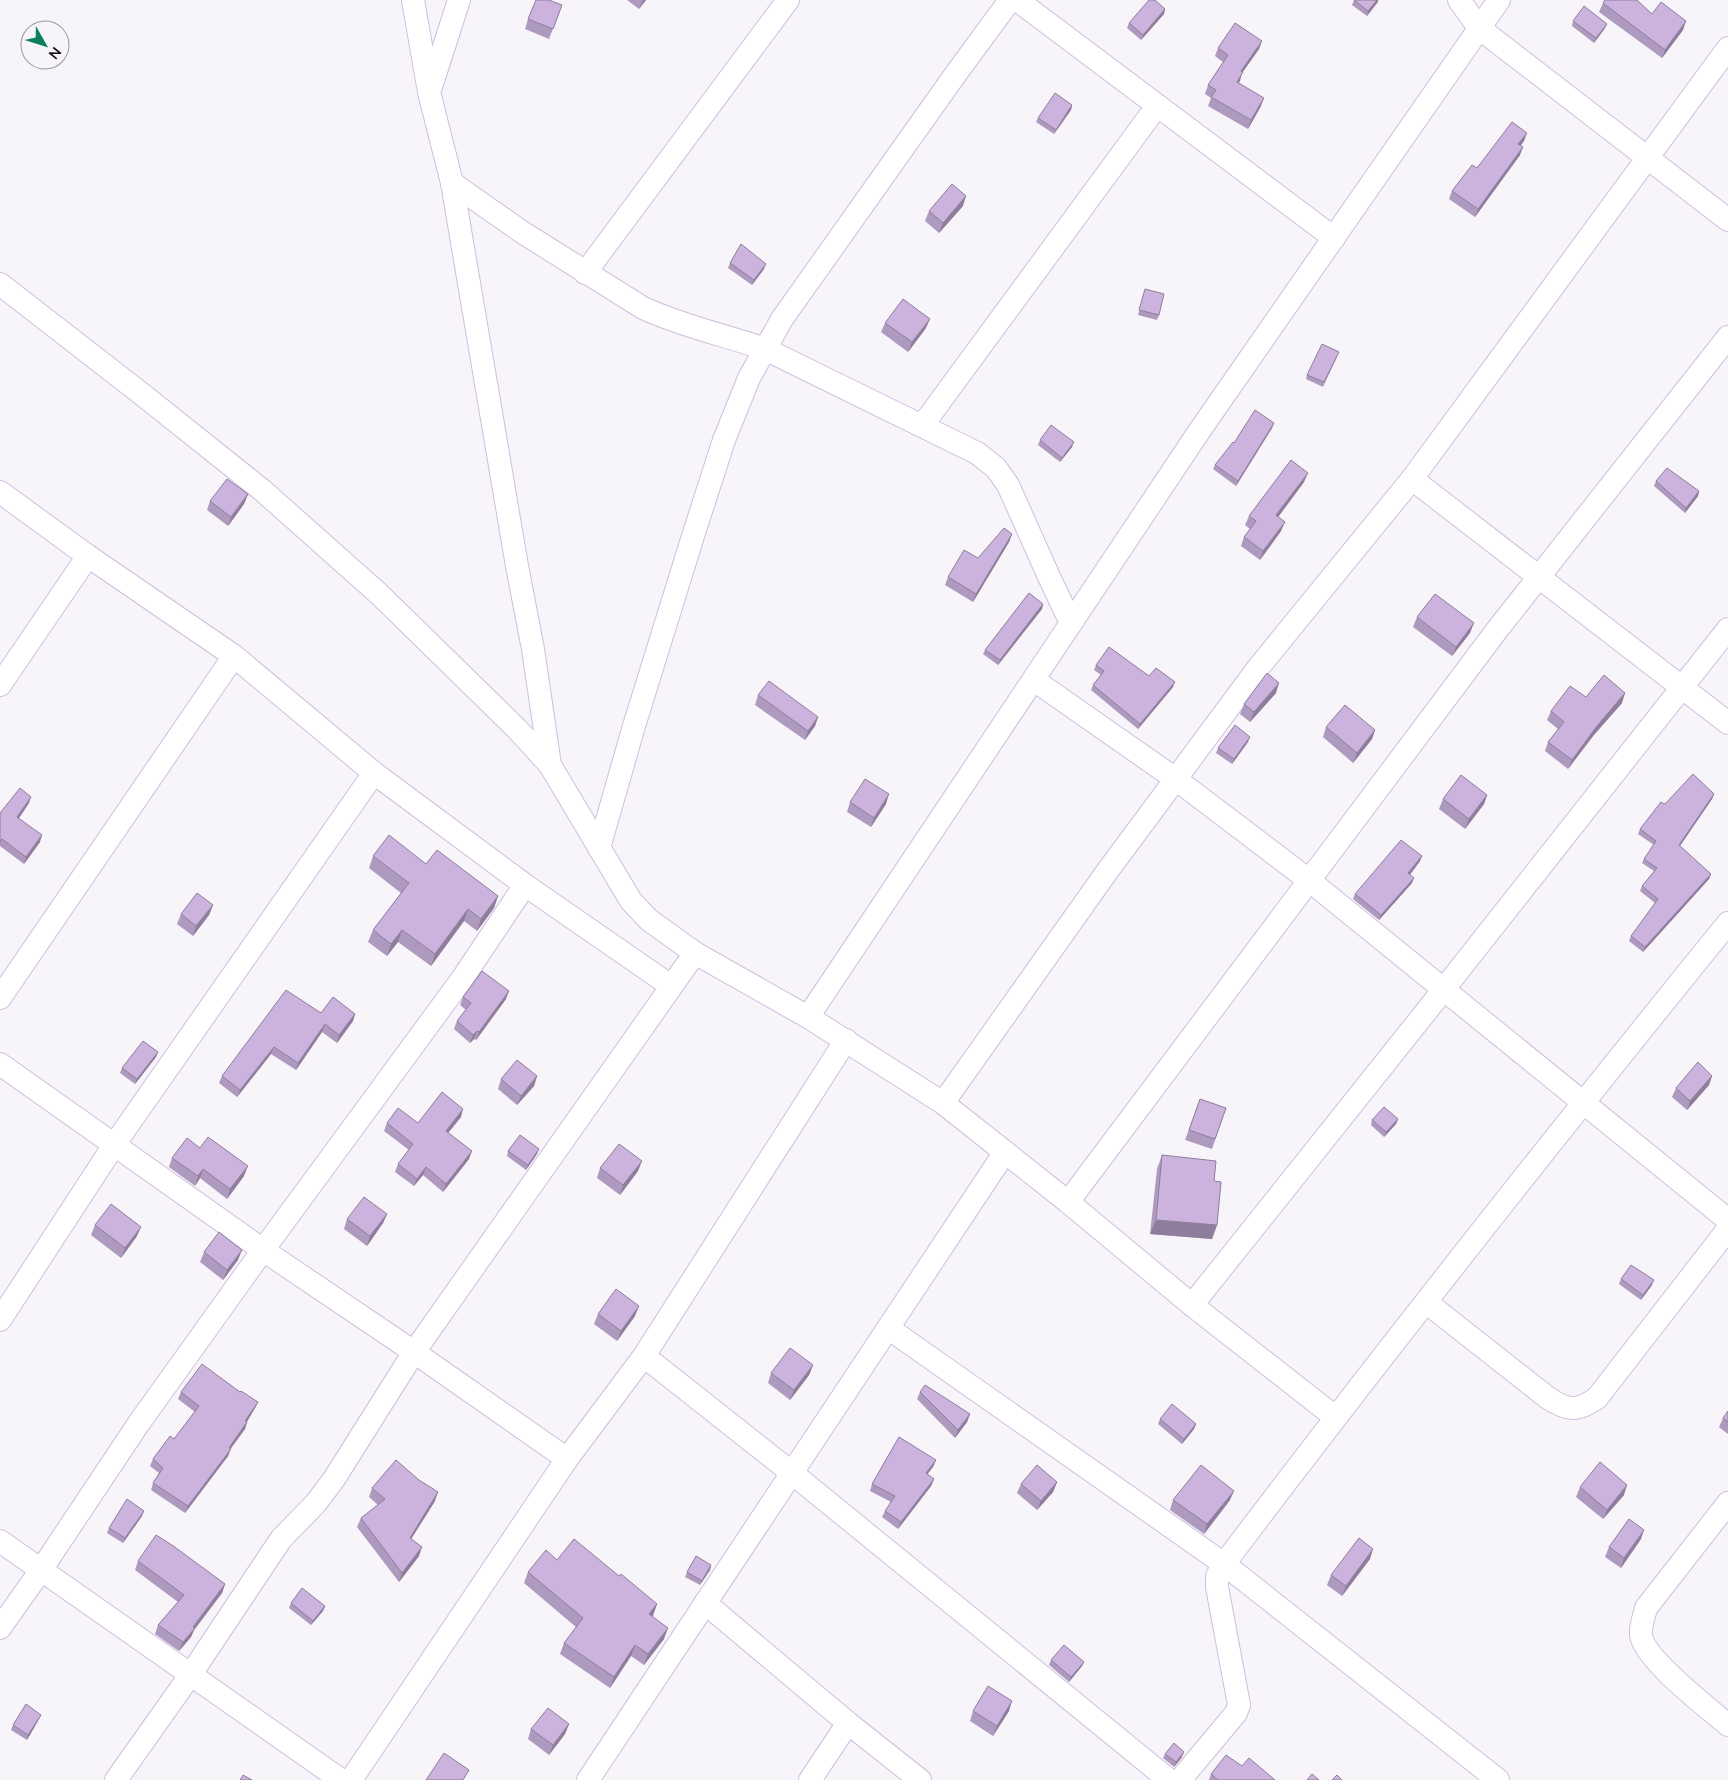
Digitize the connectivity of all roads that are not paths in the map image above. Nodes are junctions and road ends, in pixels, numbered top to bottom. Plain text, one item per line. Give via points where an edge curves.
1 (413, 0) edge
2 (458, 0) edge
3 (788, 0) edge
4 (1010, 0) edge
5 (1017, 0) edge
6 (1459, 0) edge
7 (1499, 0) edge
8 (1479, 28) junction
9 (1728, 48) edge
10 (430, 92) junction
11 (1157, 106) junction
12 (1648, 157) junction
13 (452, 184) junction
14 (1728, 220) edge
15 (1334, 238) junction
16 (585, 273) junction
17 (0, 284) edge
18 (1728, 338) edge
19 (765, 349) junction
20 (922, 426) junction
21 (1412, 479) junction
22 (0, 492) edge
23 (88, 556) junction
24 (1539, 576) junction
25 (1072, 623) junction
26 (1728, 629) edge
27 (234, 656) junction
28 (1034, 680) junction
29 (0, 685) edge
30 (1682, 687) junction
31 (1728, 722) edge
32 (550, 765) junction
33 (374, 773) junction
34 (1177, 780) junction
35 (599, 848) junction
36 (1310, 881) junction
37 (525, 885) junction
38 (1728, 923) edge
39 (695, 952) junction
40 (671, 986) junction
41 (1444, 990) junction
42 (0, 998) edge
43 (808, 1017) junction
44 (846, 1040) junction
45 (0, 1064) edge
46 (1583, 1102) junction
47 (943, 1103) junction
48 (114, 1145) junction
49 (1005, 1152) junction
50 (1068, 1202) junction
51 (1728, 1220) edge
52 (1728, 1229) edge
53 (263, 1250) junction
54 (1426, 1302) junction
55 (1192, 1305) junction
56 (0, 1320) edge
57 (888, 1328) junction
58 (414, 1352) junction
59 (644, 1356) junction
60 (1336, 1417) junction
61 (567, 1459) junction
62 (792, 1472) junction
63 (1728, 1503) edge
64 (0, 1541) edge
65 (1224, 1564) junction
66 (41, 1570) junction
67 (705, 1604) junction
68 (0, 1628) edge
69 (191, 1674) junction
70 (848, 1724) junction
71 (1728, 1725) edge
72 (116, 1780) edge
73 (341, 1780) edge
74 (350, 1780) edge
75 (588, 1780) edge
76 (810, 1780) edge
77 (920, 1780) edge
78 (1169, 1780) edge
79 (1180, 1780) edge
80 (1498, 1780) edge

1 - 10 street
2 - 10 street
3 - 16 street
4 - 19 street via 847,226
5 - 11 street
6 - 8 street
7 - 8 street
8 - 12 street
8 - 15 street
9 - 12 street
10 - 13 street
11 - 15 street
11 - 20 street
12 - 14 street
12 - 21 street
13 - 16 street
13 - 32 street via 533,649
15 - 25 street via 1200,430
16 - 19 street via 663,317
17 - 32 street via 262,490 379,594
18 - 24 street
19 - 20 street
19 - 35 street via 749,378 724,440
20 - 25 street via 977,453 996,468 1008,484
21 - 24 street
21 - 34 street via 1258,668
22 - 23 street
23 - 27 street
23 - 29 street
24 - 30 street
24 - 36 street
25 - 28 street
26 - 30 street
27 - 33 street
27 - 42 street
28 - 34 street
28 - 43 street
30 - 31 street
30 - 41 street
32 - 35 street
33 - 37 street
33 - 48 street
34 - 36 street
34 - 47 street via 1106,873
35 - 39 street via 632,901 649,920
36 - 41 street
36 - 50 street
37 - 40 street
37 - 53 street via 462,979
38 - 46 street
39 - 40 street
39 - 43 street
40 - 58 street
41 - 46 street
41 - 55 street
43 - 44 street
44 - 47 street
44 - 59 street
45 - 48 street
46 - 51 street
46 - 54 street
47 - 49 street
48 - 53 street
48 - 56 street
49 - 50 street
49 - 57 street
50 - 55 street
52 - 54 street via 1597,1398 1577,1408 1561,1407 1548,1398
53 - 58 street
53 - 66 street via 138,1424
54 - 60 street
55 - 60 street
57 - 62 street
57 - 65 street
58 - 61 street
58 - 69 street via 334,1479 316,1504 280,1540
59 - 61 street
59 - 62 street
60 - 65 street
61 - 74 street
62 - 67 street
62 - 78 street
63 - 71 street via 1646,1608 1641,1635 1652,1657
64 - 66 street
65 - 79 street via 1217,1576 1216,1587 1239,1705 1236,1713
65 - 80 street
66 - 68 street
66 - 69 street
67 - 70 street
67 - 75 street
69 - 72 street
69 - 73 street
70 - 76 street
70 - 77 street

